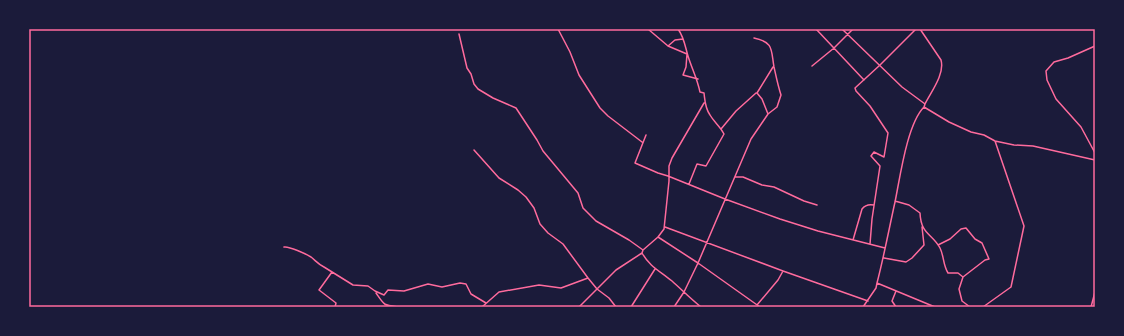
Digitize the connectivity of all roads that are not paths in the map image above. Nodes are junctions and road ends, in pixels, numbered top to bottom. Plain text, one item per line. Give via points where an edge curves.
1 (558, 29) edge
2 (648, 29) edge
3 (678, 29) edge
4 (816, 29) edge
5 (842, 29) edge
6 (853, 29) edge
7 (916, 29) edge
8 (920, 29) edge
9 (459, 34) dead end
10 (847, 35) junction
11 (754, 38) dead end
12 (684, 39) junction
13 (668, 46) junction
14 (1095, 46) edge
15 (834, 48) junction
16 (687, 54) junction
17 (880, 65) junction
18 (774, 66) junction
19 (812, 66) dead end
20 (698, 79) junction
21 (864, 80) junction
22 (757, 92) junction
23 (704, 103) junction
24 (924, 106) junction
25 (768, 114) junction
26 (721, 128) junction
27 (646, 135) dead end
28 (995, 141) junction
29 (642, 142) junction
30 (474, 150) dead end
31 (1095, 152) edge
32 (1095, 160) edge
33 (668, 176) junction
34 (735, 176) junction
35 (689, 184) junction
36 (725, 199) junction
37 (895, 201) junction
38 (816, 204) dead end
39 (874, 204) junction
40 (922, 225) junction
41 (664, 227) junction
42 (658, 237) junction
43 (853, 240) junction
44 (707, 242) junction
45 (870, 244) junction
46 (938, 245) junction
47 (284, 247) dead end
48 (885, 248) junction
49 (643, 251) junction
50 (883, 258) junction
51 (698, 263) junction
52 (655, 269) junction
53 (783, 271) junction
54 (332, 272) junction
55 (963, 277) junction
56 (588, 278) junction
57 (877, 283) junction
58 (597, 289) junction
59 (375, 291) junction
60 (896, 291) junction
61 (684, 292) junction
62 (1095, 292) edge
63 (868, 301) junction
64 (486, 303) junction
65 (929, 304) junction
66 (756, 305) junction
67 (483, 306) edge
68 (335, 307) edge
69 (399, 307) edge
70 (578, 307) edge
71 (616, 307) edge
72 (631, 307) edge
73 (674, 307) edge
74 (701, 307) edge
75 (760, 307) edge
76 (864, 307) edge
77 (896, 307) edge
78 (927, 307) edge
79 (936, 307) edge
80 (970, 307) edge
81 (983, 307) edge
82 (1091, 307) edge

1 - 29 street via 579,75 600,108
2 - 13 street
3 - 12 street
4 - 15 street
5 - 10 street
6 - 10 street
7 - 17 street
8 - 24 street via 942,64 937,81
9 - 49 street via 466,68 474,84 493,98 516,108 546,155 578,193 583,208 596,221
10 - 15 street
10 - 17 street
11 - 18 street via 762,40 772,51
12 - 13 street via 675,40
12 - 16 street
13 - 16 street
14 - 31 street via 1054,62 1047,68 1046,74 1056,100 1081,127
15 - 19 street
15 - 21 street
16 - 20 street
16 - 20 street via 683,75
17 - 21 street
17 - 24 street
18 - 22 street
18 - 25 street via 780,97 777,107
20 - 23 street via 700,92 704,93
21 - 39 street via 856,86 856,91 870,106 888,133 884,157 874,152 871,156 880,166
22 - 25 street
22 - 26 street
23 - 26 street via 710,116
23 - 33 street via 672,158
24 - 28 street via 949,122
24 - 37 street via 920,110 904,153
25 - 34 street via 751,138
26 - 35 street via 724,134 718,146 706,166 698,164
27 - 29 street
28 - 32 street via 1033,146
28 - 81 street via 1024,229 1011,287
29 - 33 street via 635,163
30 - 56 street via 498,178 526,197 534,208 540,224 563,244
33 - 35 street
33 - 41 street
34 - 36 street
34 - 38 street via 743,176
35 - 36 street
36 - 43 street via 797,225
36 - 44 street
37 - 40 street via 915,208 920,213
37 - 48 street
39 - 43 street via 864,206
39 - 45 street
40 - 46 street
40 - 50 street via 924,245 912,258 906,262
41 - 42 street
41 - 44 street
42 - 49 street
42 - 51 street
43 - 45 street
44 - 51 street
44 - 53 street
45 - 48 street
46 - 55 street via 948,273 958,273
46 - 55 street via 966,228 982,243 989,259
47 - 54 street via 302,252
48 - 50 street
49 - 52 street via 648,263
49 - 58 street via 616,270
50 - 57 street
51 - 61 street
51 - 66 street
52 - 61 street
52 - 72 street
53 - 63 street
53 - 66 street
54 - 59 street via 353,285 368,286
54 - 68 street via 319,290 336,303
55 - 80 street via 960,293 962,301
56 - 58 street
56 - 64 street via 561,288 539,285 499,292
57 - 60 street
57 - 63 street
58 - 70 street
58 - 71 street
59 - 64 street via 384,294 388,290 404,291 428,284 442,287 460,283 466,284 471,294
59 - 69 street via 386,306
60 - 65 street
60 - 77 street via 892,301
61 - 73 street
61 - 74 street
62 - 82 street
63 - 76 street
64 - 67 street
65 - 78 street
65 - 79 street
66 - 75 street

